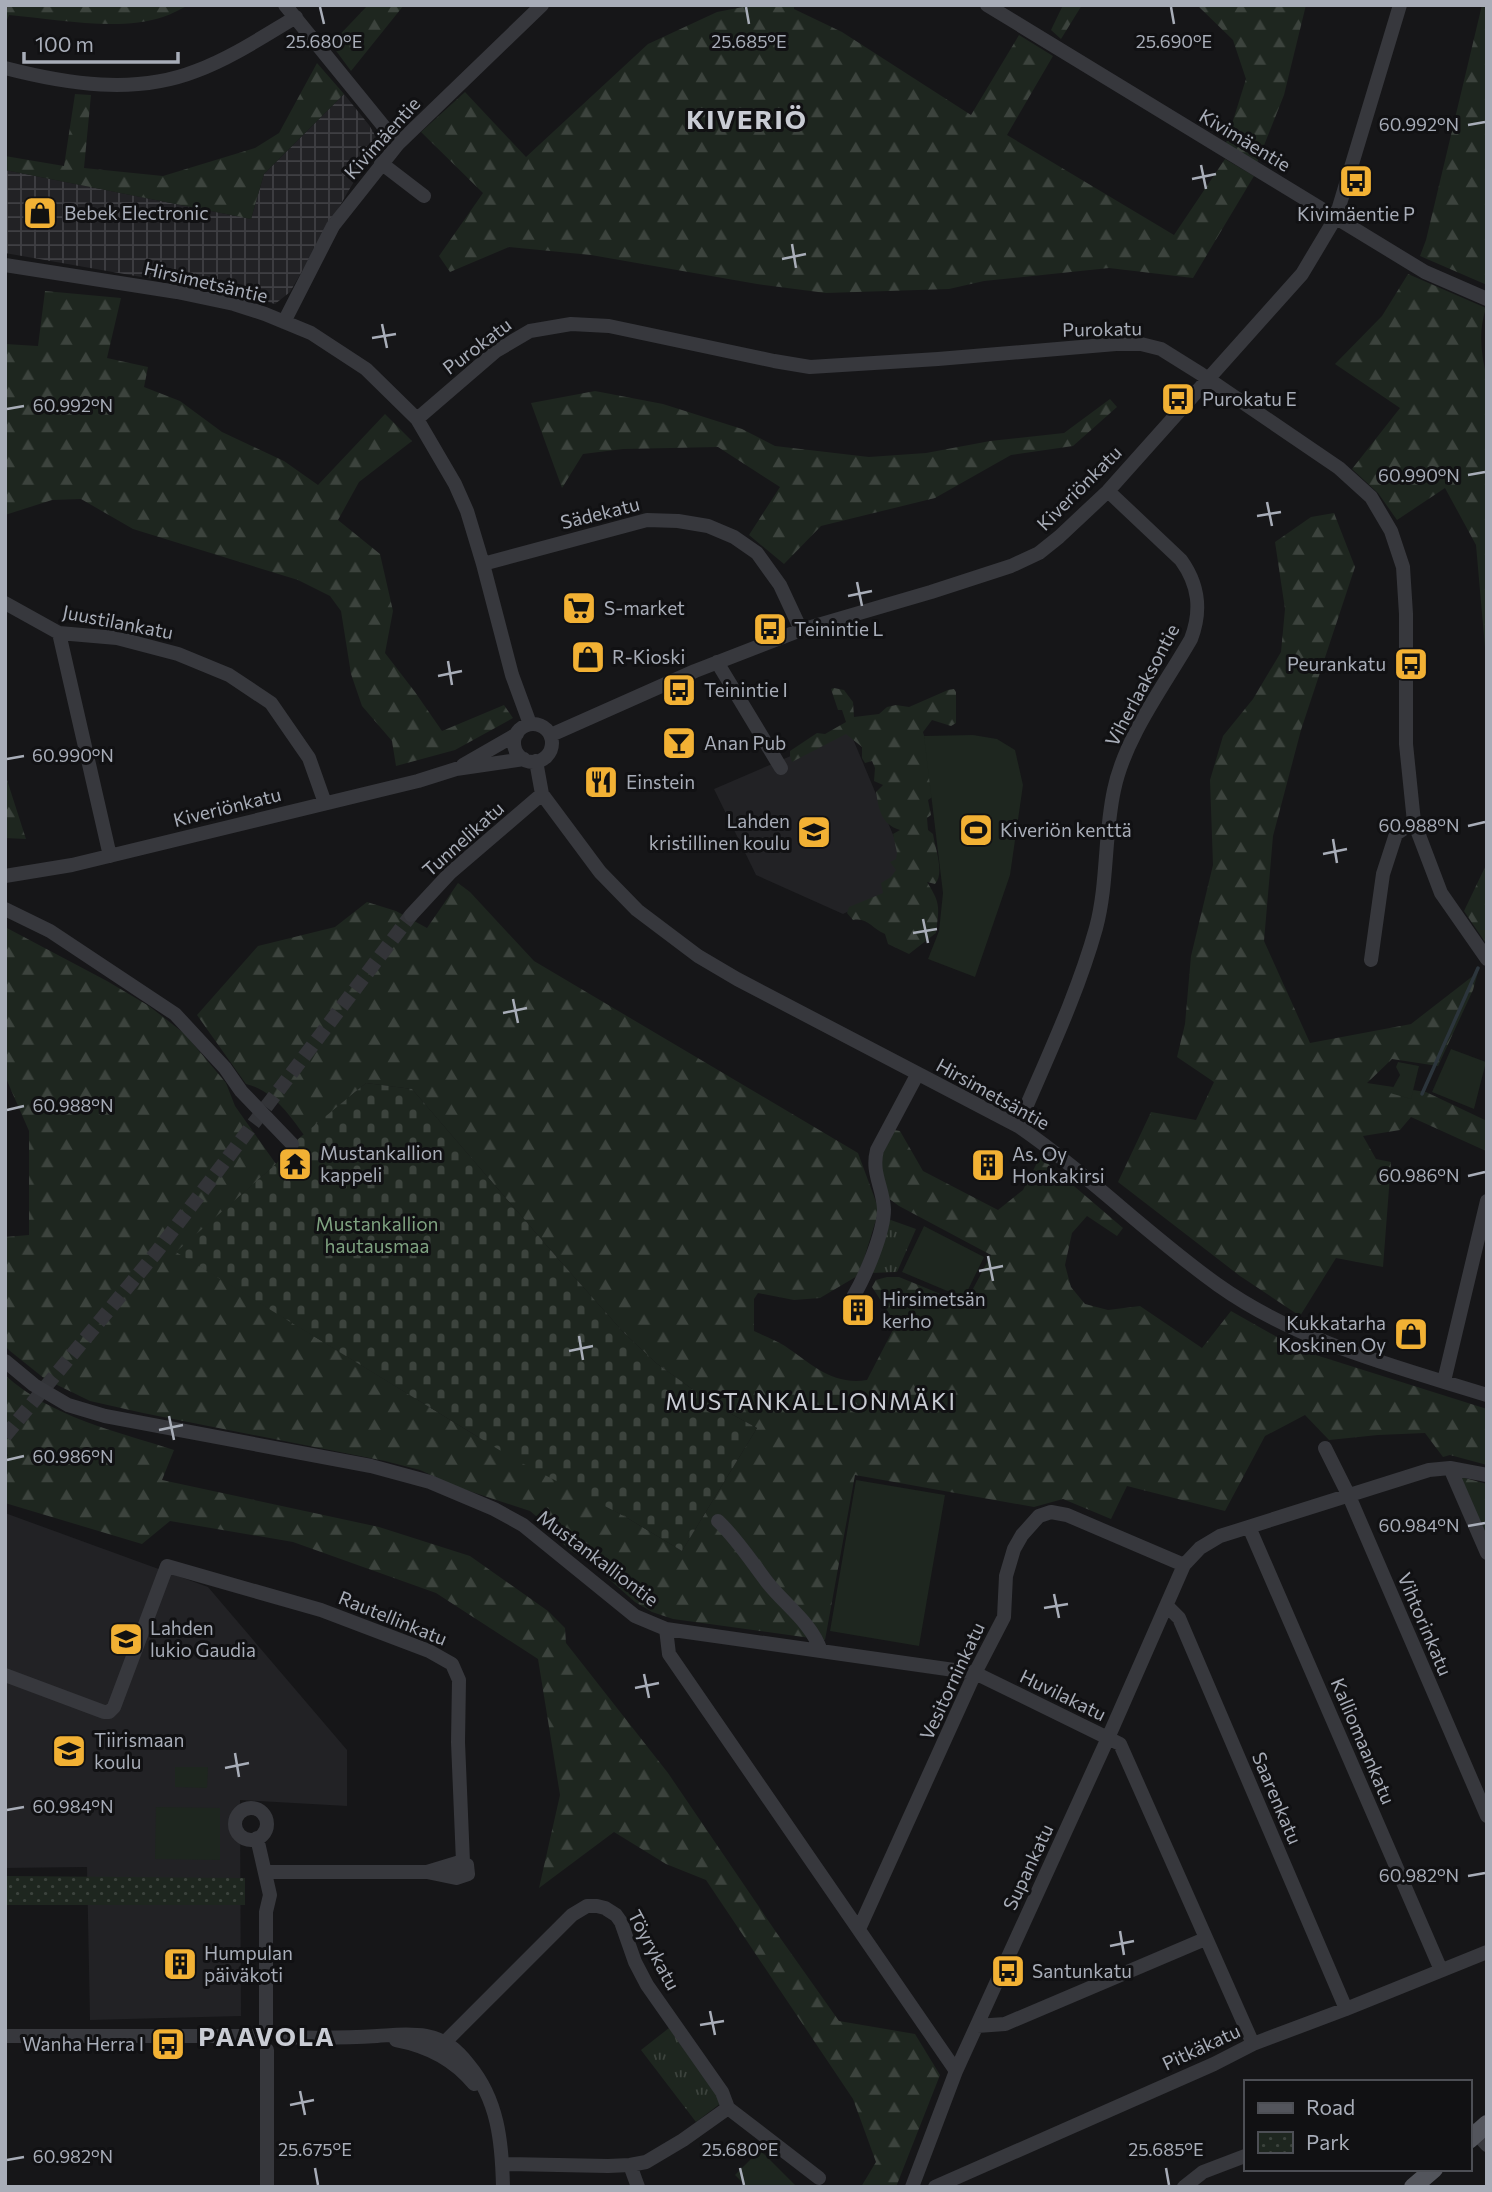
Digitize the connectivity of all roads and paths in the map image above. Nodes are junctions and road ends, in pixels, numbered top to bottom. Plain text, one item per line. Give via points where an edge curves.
1 (285, 5) edge
2 (542, 5) edge
3 (987, 5) edge
4 (1400, 5) edge
5 (296, 17) junction
6 (5, 68) edge
7 (398, 144) junction
8 (381, 163) junction
9 (424, 196) dead end
10 (1336, 217) junction
11 (5, 265) edge
12 (1487, 299) edge
13 (284, 322) junction
14 (1208, 379) junction
15 (417, 419) junction
16 (1108, 491) junction
17 (483, 564) junction
18 (5, 603) edge
19 (801, 630) junction
20 (59, 634) junction
21 (717, 662) junction
22 (530, 724) junction
23 (517, 734) junction
24 (551, 735) junction
25 (530, 760) junction
26 (781, 768) dead end
27 (456, 769) junction
28 (542, 794) junction
29 (325, 803) junction
30 (1413, 822) junction
31 (110, 856) junction
32 (5, 876) edge
33 (5, 909) edge
34 (411, 915) tunnel mouth
35 (1487, 959) edge
36 (1371, 960) dead end
37 (917, 1075) junction
38 (1018, 1126) junction
39 (292, 1144) dead end
40 (1487, 1201) edge
41 (853, 1297) dead end
42 (5, 1361) edge
43 (1444, 1381) junction
44 (1487, 1395) edge
45 (1325, 1448) dead end
46 (1450, 1468) junction
47 (1487, 1475) edge
48 (1349, 1496) junction
49 (718, 1521) dead end
50 (1249, 1527) junction
51 (1487, 1553) edge
52 (1184, 1565) junction
53 (1167, 1606) junction
54 (666, 1629) junction
55 (821, 1651) junction
56 (975, 1673) junction
57 (5, 1675) edge
58 (1108, 1738) junction
59 (1487, 1816) edge
60 (257, 1838) dead end
61 (265, 1872) junction
62 (859, 1929) junction
63 (1205, 1939) junction
64 (1487, 1952) edge
65 (1441, 1970) junction
66 (1346, 2009) junction
67 (266, 2024) junction
68 (977, 2026) junction
69 (5, 2036) edge
70 (253, 2036) junction
71 (280, 2037) junction
72 (1252, 2043) junction
73 (440, 2047) junction
74 (267, 2050) junction
75 (956, 2071) junction
76 (728, 2108) junction
77 (1244, 2156) edge
78 (503, 2164) junction
79 (630, 2165) junction
80 (1432, 2171) edge
81 (819, 2178) dead end
82 (913, 2185) edge
83 (267, 2187) edge
84 (503, 2187) edge
85 (638, 2187) edge
86 (934, 2187) edge
87 (1184, 2187) edge
88 (1413, 2187) edge

1 - 5 street
2 - 7 street, Kivimäentie
3 - 10 street, Kivimäentie
4 - 10 street, Kiveriönkatu
5 - 6 street via 196,72 147,83 85,83
5 - 7 street
7 - 8 street, Kivimäentie
8 - 9 street
8 - 13 street, Kivimäentie via 333,226
10 - 12 street, Kivimäentie via 1425,272
10 - 14 street, Kiveriönkatu via 1302,274
11 - 13 street, Hirsimetsäntie via 211,299
13 - 15 street, Hirsimetsäntie via 311,333 366,369
14 - 15 street, Purokatu via 1161,349 1141,344 810,367 609,326 572,324 530,331 496,351
14 - 16 street, Kiveriönkatu
14 - 30 street, Purokatu via 1339,468 1371,497 1391,531 1403,567 1406,744
15 - 17 street, Hirsimetsäntie via 455,484
16 - 19 street, Kiveriönkatu via 1026,561
16 - 38 street, Viherlaaksontie via 1181,560 1197,596 1197,622 1120,767 1096,926 1083,970
17 - 19 street, Sädekatu via 646,520 708,526 757,553 780,585
17 - 22 street, Hirsimetsäntie
18 - 20 street, Juustilankatu
19 - 21 street, Kiveriönkatu
20 - 29 street, Juustilankatu via 117,638 178,653 229,674 271,703 309,758
20 - 31 street
21 - 24 street, Kiveriönkatu
21 - 26 street
22 - 23 street
22 - 24 street via 542,726
23 - 25 street via 516,750
23 - 27 street, Kiveriönkatu
24 - 25 street via 550,752 542,760
25 - 27 street, Kiveriönkatu
25 - 28 street, Hirsimetsäntie
27 - 29 street, Kiveriönkatu
28 - 34 street, Tunnelikatu via 450,873
28 - 37 street, Hirsimetsäntie via 600,872 638,910 698,956
29 - 31 street, Kiveriönkatu
30 - 35 street, Purokatu via 1441,893
30 - 36 street via 1396,834 1383,874
31 - 32 street, Kiveriönkatu
33 - 39 street via 50,931 175,1014
37 - 38 street, Hirsimetsäntie
37 - 41 street via 873,1163 883,1200 882,1221 865,1278
38 - 43 street, Hirsimetsäntie via 1219,1286 1254,1307 1320,1341
40 - 43 street
42 - 54 street, Mustankalliontie via 68,1405 105,1416 371,1466 430,1482 523,1525 635,1616
43 - 44 street, Hirsimetsäntie
45 - 48 street, Vihtorinkatu
46 - 47 street
46 - 48 street via 1429,1470
46 - 51 street
48 - 50 street
48 - 59 street, Vihtorinkatu
49 - 55 street via 816,1636
50 - 52 street via 1220,1536
50 - 65 street, Kalliomaankatu
52 - 53 street, Supankatu
52 - 56 street, Vesitorninkatu via 1068,1515 1051,1512 1039,1516 1014,1549 1006,1576 1004,1617
53 - 58 street, Supankatu
53 - 66 street, Saarenkatu via 1179,1618
54 - 55 street, Huvilakatu
54 - 62 street, Mustankalliontie via 669,1654
55 - 56 street, Huvilakatu
56 - 58 street, Huvilakatu
56 - 62 street, Vesitorninkatu
57 - 61 street, Rautellinkatu via 104,1712 113,1710 167,1566 321,1610 452,1664 459,1680 463,1862 468,1874
58 - 63 street, Huvilakatu via 1120,1744
58 - 68 street, Supankatu
60 - 61 street
61 - 67 street via 261,1895 266,1912
62 - 75 street, Mustankalliontie
63 - 68 street via 1005,2024
63 - 72 street, Huvilakatu
64 - 65 street, Pitkäkatu
65 - 66 street, Pitkäkatu
66 - 72 street, Pitkäkatu
67 - 70 street
67 - 71 street via 273,2025
68 - 75 street, Supankatu
69 - 70 street
70 - 74 street via 260,2049
71 - 73 street via 378,2036
71 - 74 street via 274,2048
72 - 86 street, Pitkäkatu
73 - 76 street, Töyrykatu via 572,1915 587,1906 605,1908 621,1922 647,1985 722,2092
73 - 78 street via 472,2081 495,2116
74 - 83 street
75 - 82 street, Supankatu
76 - 79 street via 660,2155
76 - 81 street, Töyrykatu
77 - 87 street via 1203,2172
78 - 79 street
78 - 84 street
79 - 85 street
80 - 88 main road
82 - 86 street, Pitkäkatu

